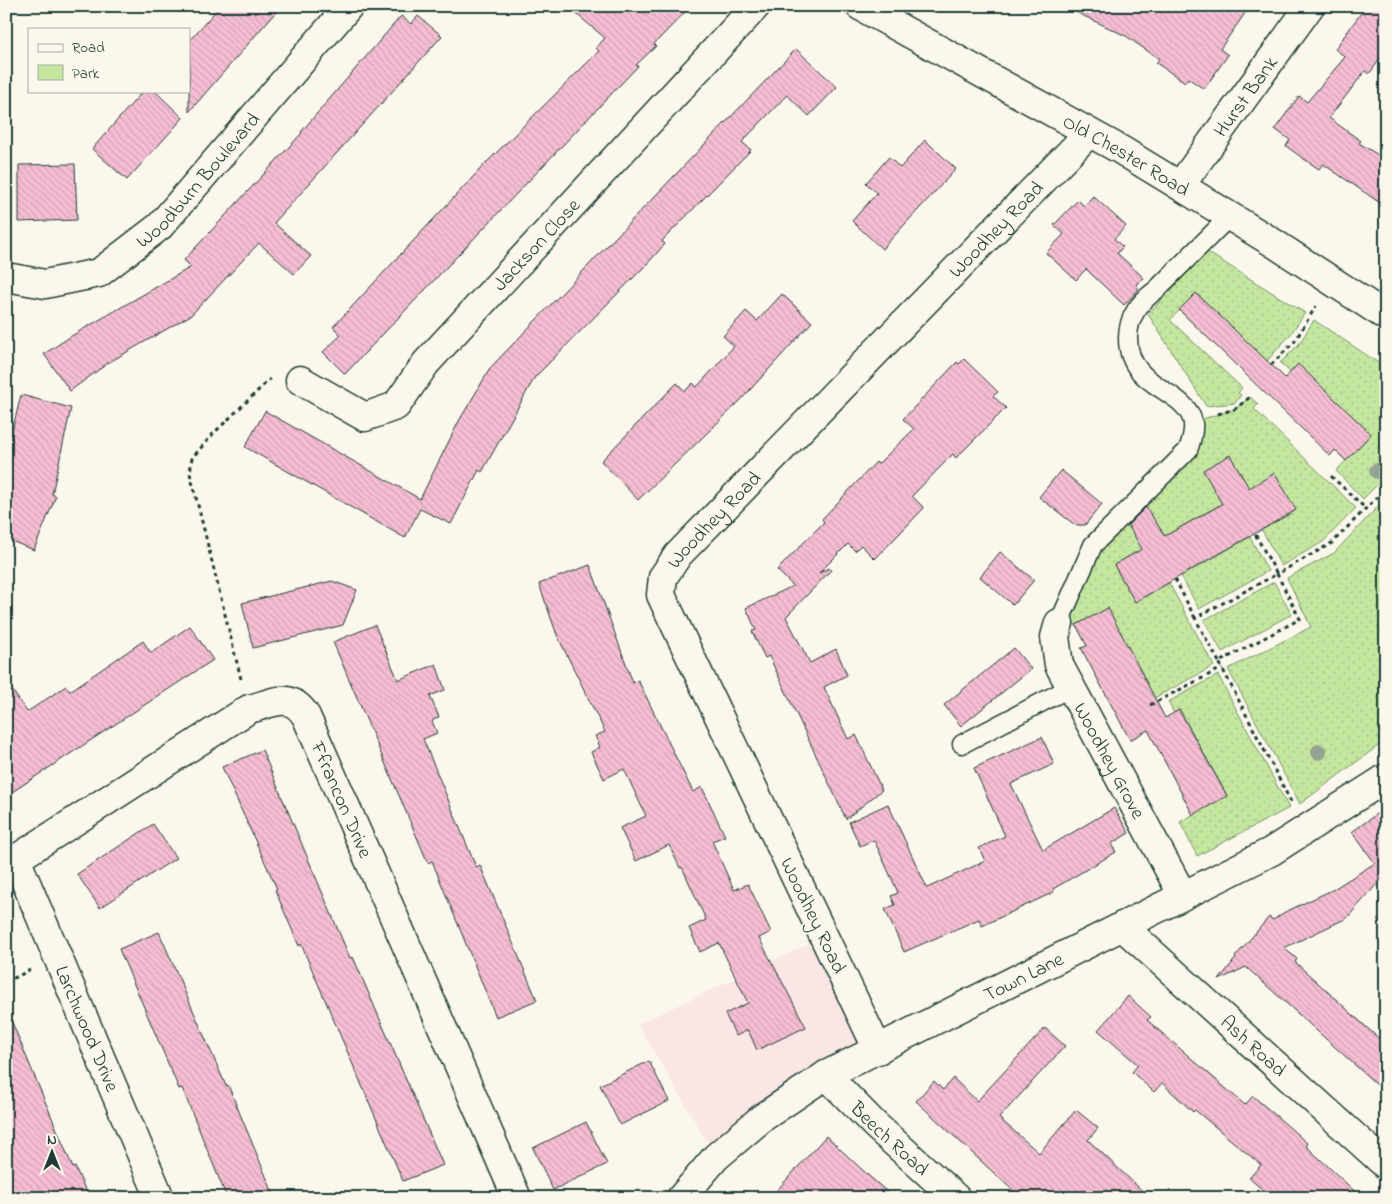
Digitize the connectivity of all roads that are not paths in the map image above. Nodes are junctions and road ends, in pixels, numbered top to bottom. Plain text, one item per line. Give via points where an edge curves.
1 (349, 6) edge
2 (756, 6) edge
3 (860, 6) edge
4 (1310, 6) edge
5 (1089, 133) junction
6 (1180, 186) junction
7 (1230, 216) junction
8 (6, 277) edge
9 (1386, 316) edge
10 (300, 380) road end
11 (1059, 623) joint
12 (1071, 687) junction
13 (962, 744) dead end
14 (1386, 778) edge
15 (11, 859) edge
16 (1182, 894) junction
17 (1122, 926) junction
18 (878, 1050) junction
19 (826, 1075) junction
20 (1386, 1165) edge
21 (160, 1198) edge
22 (517, 1198) edge
23 (681, 1198) edge
24 (956, 1198) edge

1 - 8 street, Woodburn Boulevard via 160,226 99,273 44,284
2 - 10 street, Jackson Close via 426,363 396,406 365,417
3 - 5 street, Old Chester Road
4 - 6 street, Hurst Bank
5 - 6 street, Old Chester Road
5 - 18 street, Woodhey Road via 678,555 663,577 661,595
6 - 7 street, Old Chester Road
7 - 9 street, Old Chester Road
7 - 11 lane via 1143,300 1133,314 1128,330 1128,347 1133,363 1143,376 1181,404 1193,422 1188,450 1093,545
11 - 12 street, Woodhey Grove via 1055,637 1059,665
12 - 13 lane
12 - 16 street, Woodhey Grove
14 - 16 street, Town Lane via 1272,851
15 - 21 street, Larchwood Drive
15 - 22 street, Ffrancon Drive via 249,709 286,699 299,705
16 - 17 street, Town Lane
17 - 18 street, Town Lane
17 - 20 street, Ash Road
18 - 19 street, Town Lane
19 - 23 street, Town Lane via 762,1118 716,1157
19 - 24 street, Beech Road via 875,1125

